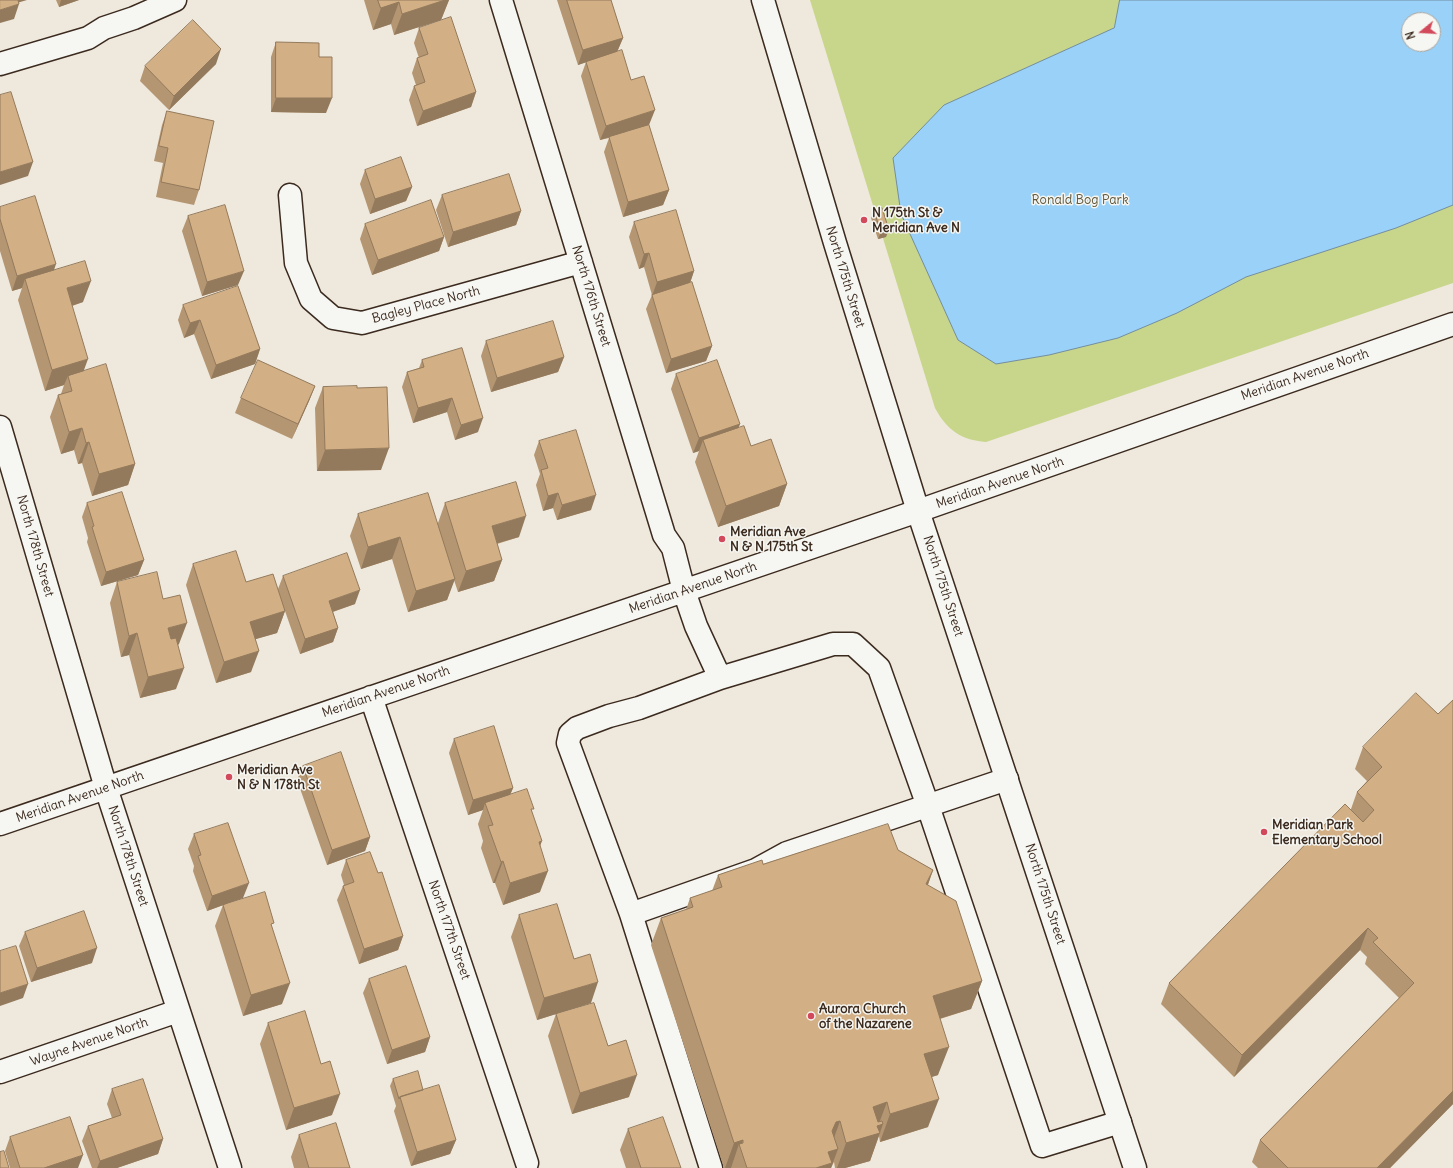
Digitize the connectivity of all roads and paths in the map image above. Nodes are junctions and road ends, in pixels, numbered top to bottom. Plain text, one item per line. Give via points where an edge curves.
1 (175, 0) edge
2 (501, 0) edge
3 (763, 0) edge
4 (0, 64) edge
5 (290, 195) dead end
6 (581, 262) junction
7 (1453, 324) edge
8 (0, 427) edge
9 (918, 511) junction
10 (684, 591) junction
11 (720, 678) junction
12 (371, 697) junction
13 (1007, 779) junction
14 (106, 788) junction
15 (928, 806) junction
16 (0, 824) edge
17 (630, 914) junction
18 (178, 1011) junction
19 (0, 1072) edge
20 (1120, 1122) junction
21 (527, 1163) dead end
22 (230, 1168) edge
23 (711, 1168) edge
24 (1135, 1168) edge

1 - 4 street via 104,28 88,38
2 - 6 street, North 176th Street
3 - 9 street, North 175th Street
5 - 6 street, Bagley Place North via 296,263 312,299 333,318 362,323
6 - 10 street, North 176th Street via 664,535 673,548
7 - 9 street, Meridian Avenue North
8 - 14 street, North 178th Street
9 - 10 street, Meridian Avenue North
9 - 13 street, North 175th Street
10 - 11 street, North 176th Street via 696,626
10 - 12 street, Meridian Avenue North
11 - 15 street via 833,644 852,644 879,668
11 - 17 street via 639,708 609,716 577,728 570,734 568,743
12 - 14 street, Meridian Avenue North
12 - 21 street, North 177th Street
13 - 15 street
13 - 20 street, North 175th Street
14 - 16 street, Meridian Avenue North
14 - 18 street, North 178th Street
15 - 17 street via 787,853 756,870
15 - 20 street via 1042,1146
17 - 23 street
18 - 19 street, Wayne Avenue North
18 - 22 street, North 178th Street
20 - 24 street, North 175th Street

